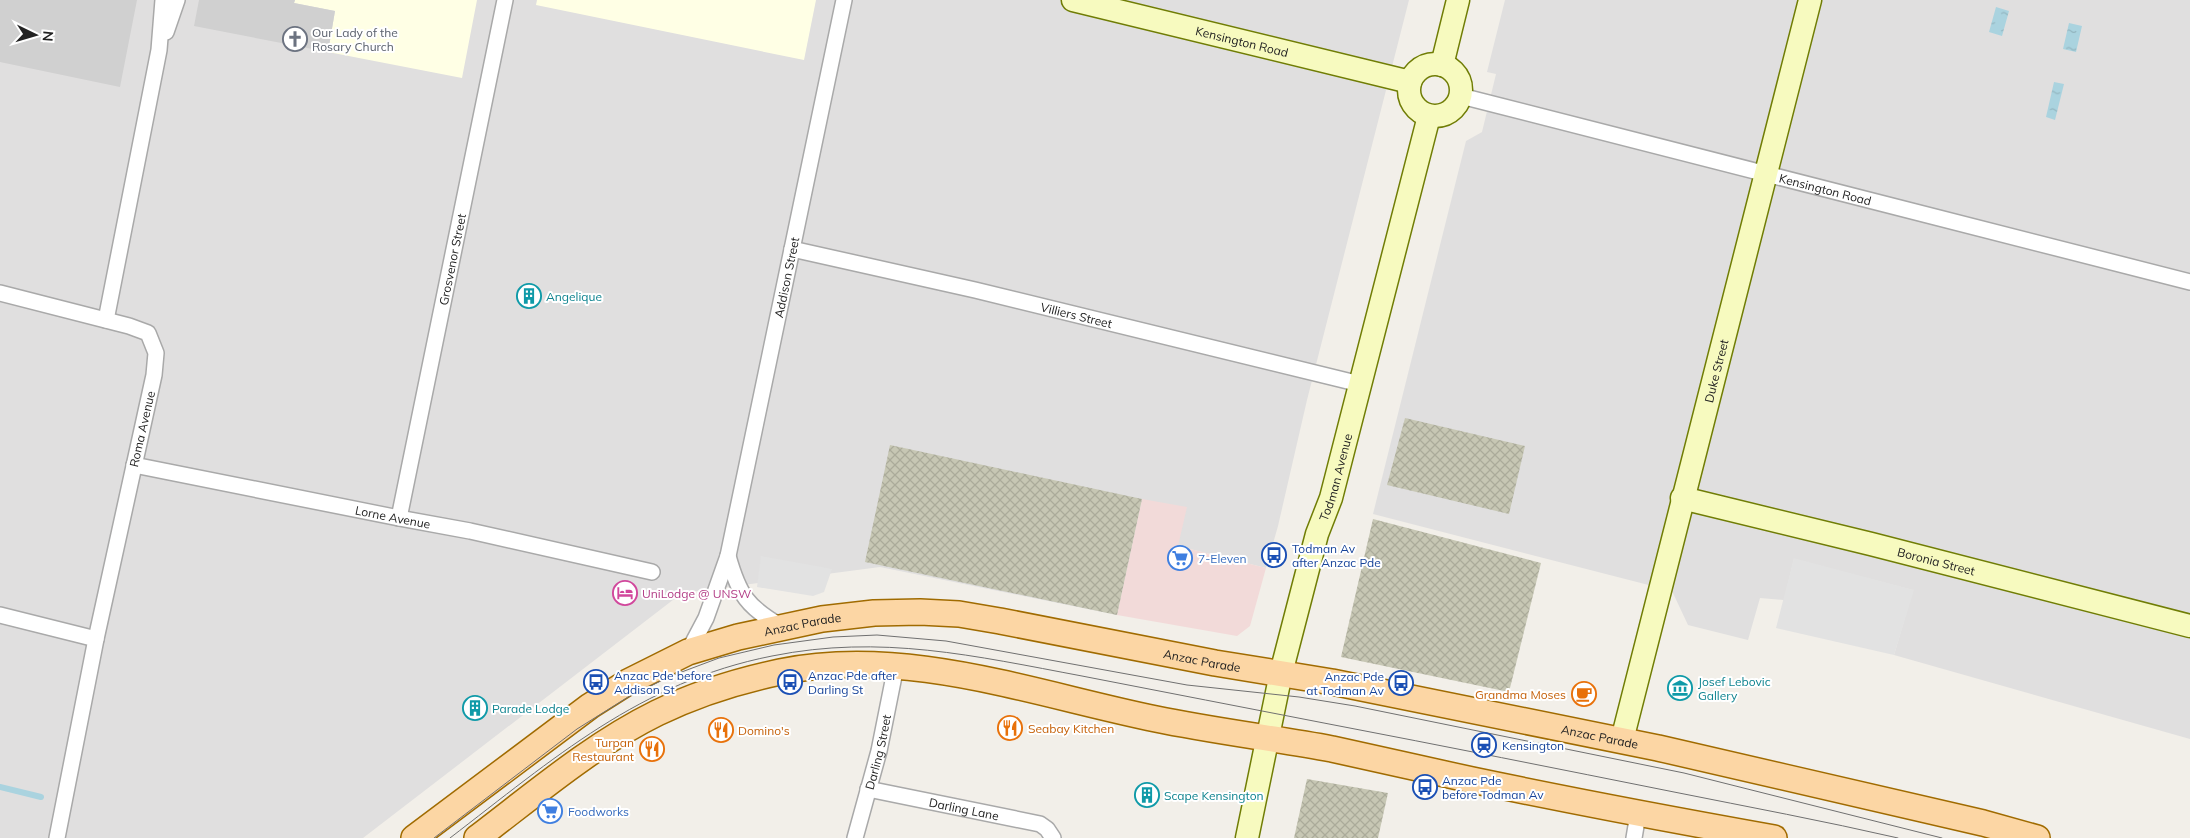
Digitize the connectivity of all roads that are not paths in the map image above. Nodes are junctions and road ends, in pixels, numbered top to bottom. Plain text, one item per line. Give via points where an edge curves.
1 (163, 0) edge
2 (178, 0) edge
3 (505, 0) edge
4 (844, 0) edge
5 (1073, 0) edge
6 (1458, 0) edge
7 (1810, 0) edge
8 (160, 50) junction
9 (1442, 65) junction
10 (1410, 82) junction
11 (1461, 96) junction
12 (1429, 116) junction
13 (1766, 174) junction
14 (792, 249) junction
15 (2190, 282) edge
16 (0, 293) edge
17 (106, 320) junction
18 (1360, 384) junction
19 (134, 464) junction
20 (1682, 498) junction
21 (398, 518) junction
22 (728, 556) junction
23 (652, 572) dead end
24 (0, 615) edge
25 (2190, 626) edge
26 (782, 627) junction
27 (96, 640) junction
28 (688, 652) junction
29 (896, 666) junction
30 (1281, 673) junction
31 (1268, 738) junction
32 (1622, 740) junction
33 (868, 789) junction
34 (1638, 814) junction
35 (57, 838) edge
36 (414, 838) edge
37 (477, 838) edge
38 (855, 838) edge
39 (1053, 838) edge
40 (1247, 838) edge
41 (1634, 838) edge
42 (1774, 838) edge
43 (2037, 838) edge

1 - 8 street
2 - 8 street
3 - 21 street, Grosvenor Street
4 - 14 street, Addison Street
5 - 10 street, Kensington Road
6 - 9 street
7 - 13 street, Duke Street
8 - 17 street
9 - 10 street via 1419,69
9 - 11 street via 1456,73
10 - 12 street via 1410,99 1415,107
11 - 12 street via 1458,104 1445,114
11 - 13 street, Kensington Road
12 - 18 street, Todman Avenue
13 - 15 street, Kensington Road
13 - 20 street, Duke Street
14 - 18 street, Villiers Street
14 - 22 street, Addison Street
16 - 17 street
17 - 19 street, Roma Avenue via 148,333 156,353
18 - 30 street, Todman Avenue
19 - 21 street, Lorne Avenue
19 - 27 street, Roma Avenue
20 - 25 street, Boronia Street
20 - 32 street, Duke Street
21 - 23 street, Lorne Avenue via 470,530
22 - 26 street, Addison Street via 743,596 756,610
22 - 28 street, Addison Street via 706,618
24 - 27 street
26 - 28 main road, Anzac Parade
26 - 30 main road, Anzac Parade via 874,613 959,614
27 - 35 street, Roma Avenue
28 - 36 main road, Anzac Parade via 628,682 590,706
29 - 31 main road via 992,682 1157,719
29 - 33 street, Darling Street
29 - 37 main road via 816,666 748,679 697,695 655,714 573,765
30 - 31 street, Todman Avenue
30 - 32 main road, Anzac Parade
31 - 34 main road
31 - 40 street, Todman Avenue
32 - 43 main road, Anzac Parade
33 - 38 street, Darling Street
33 - 39 street, Darling Lane via 1040,824
34 - 41 street
34 - 42 main road

